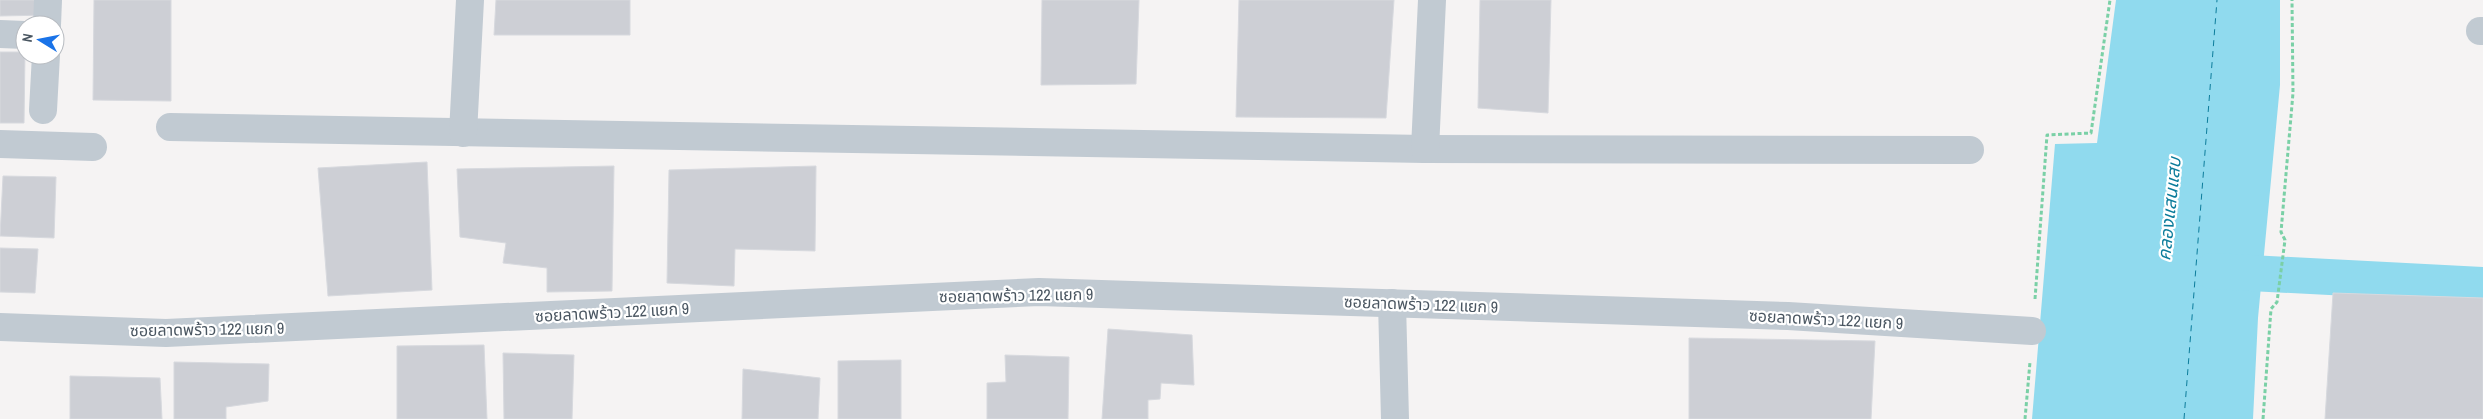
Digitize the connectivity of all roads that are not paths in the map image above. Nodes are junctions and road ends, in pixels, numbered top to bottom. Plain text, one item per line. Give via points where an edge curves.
1 (48, 0) edge
2 (470, 0) edge
3 (1432, 0) edge
4 (48, 15) edge
5 (0, 34) edge
6 (15, 35) edge
7 (45, 65) edge
8 (43, 110) dead end
9 (170, 128) dead end
10 (463, 133) junction
11 (0, 144) edge
12 (93, 147) dead end
13 (1425, 149) junction
14 (1970, 150) dead end
15 (1392, 303) junction
16 (0, 327) edge
17 (2032, 331) road end
18 (1395, 419) edge

1 - 4 street
2 - 10 street
3 - 13 street
5 - 6 street
7 - 8 street
9 - 10 street
10 - 13 street
11 - 12 street
13 - 14 street
15 - 16 street, ซอยลาดพร้าว 122 แยก 9 via 1039,292 166,333
15 - 17 street, ซอยลาดพร้าว 122 แยก 9 via 1788,316
15 - 18 street

